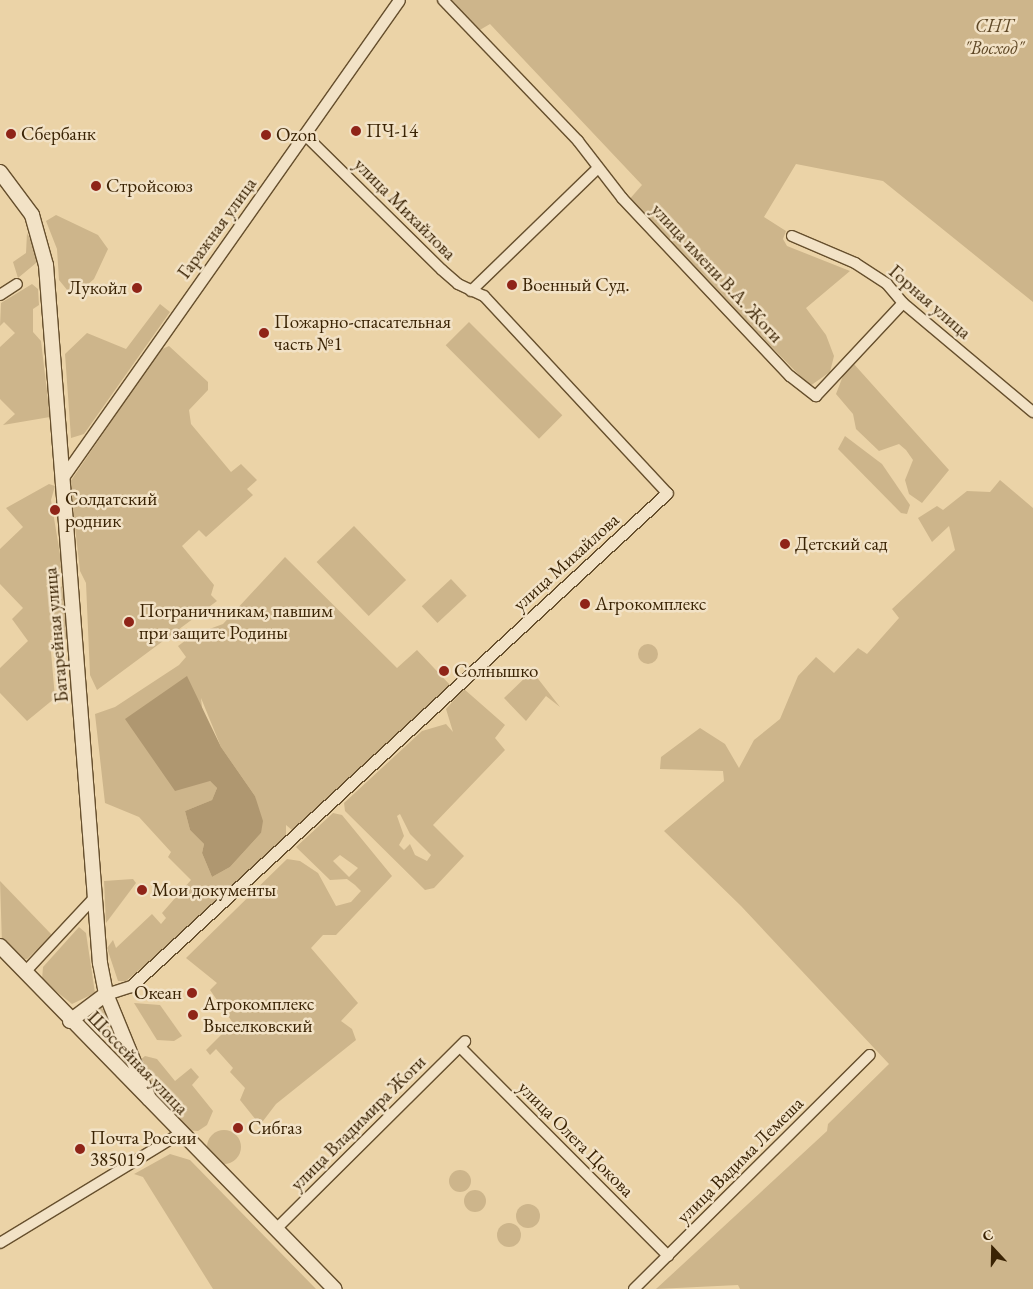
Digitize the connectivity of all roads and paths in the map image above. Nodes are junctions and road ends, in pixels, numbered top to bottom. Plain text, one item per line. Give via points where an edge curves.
1 (399, 0) edge
2 (444, 0) edge
3 (305, 135) junction
4 (598, 168) junction
5 (0, 172) edge
6 (792, 236) dead end
7 (17, 284) dead end
8 (471, 291) junction
9 (0, 295) edge
10 (903, 303) junction
11 (1033, 412) edge
12 (63, 477) junction
13 (667, 493) joint
14 (94, 898) junction
15 (0, 946) edge
16 (25, 972) junction
17 (106, 994) junction
18 (70, 1021) junction
19 (463, 1044) joint
20 (870, 1055) dead end
21 (149, 1099) junction
22 (181, 1133) junction
23 (275, 1230) junction
24 (0, 1243) edge
25 (668, 1256) junction
26 (335, 1289) edge
27 (634, 1289) edge

1 - 3 street, Гаражная улица
2 - 4 street, улица имени В.А. Жоги
3 - 8 street, улица Михайлова via 442,270
3 - 12 street, Гаражная улица
4 - 8 street
4 - 10 street, улица имени В.А. Жоги via 790,376 816,396
5 - 12 main road, Батарейная улица via 26,204 42,245
6 - 10 street, Горная улица via 855,263 887,284
7 - 9 street
8 - 13 street, улица Михайлова via 484,296 536,349
10 - 11 street, Горная улица
12 - 14 main road, Батарейная улица
13 - 17 street, улица Михайлова via 131,986
14 - 16 street
14 - 17 main road, Батарейная улица
15 - 16 main road, Шоссейная улица
16 - 18 main road, Шоссейная улица
17 - 18 main road
17 - 21 main road, Батарейная улица
18 - 21 main road, Шоссейная улица
19 - 23 street, улица Владимира Жоги
19 - 25 street, улица Олега Цокова
20 - 25 street, улица Вадима Лемеша
21 - 22 main road, Шоссейная улица
22 - 23 main road, Шоссейная улица
22 - 24 street
23 - 26 main road, Шоссейная улица
25 - 27 street, улица Вадима Лемеша

